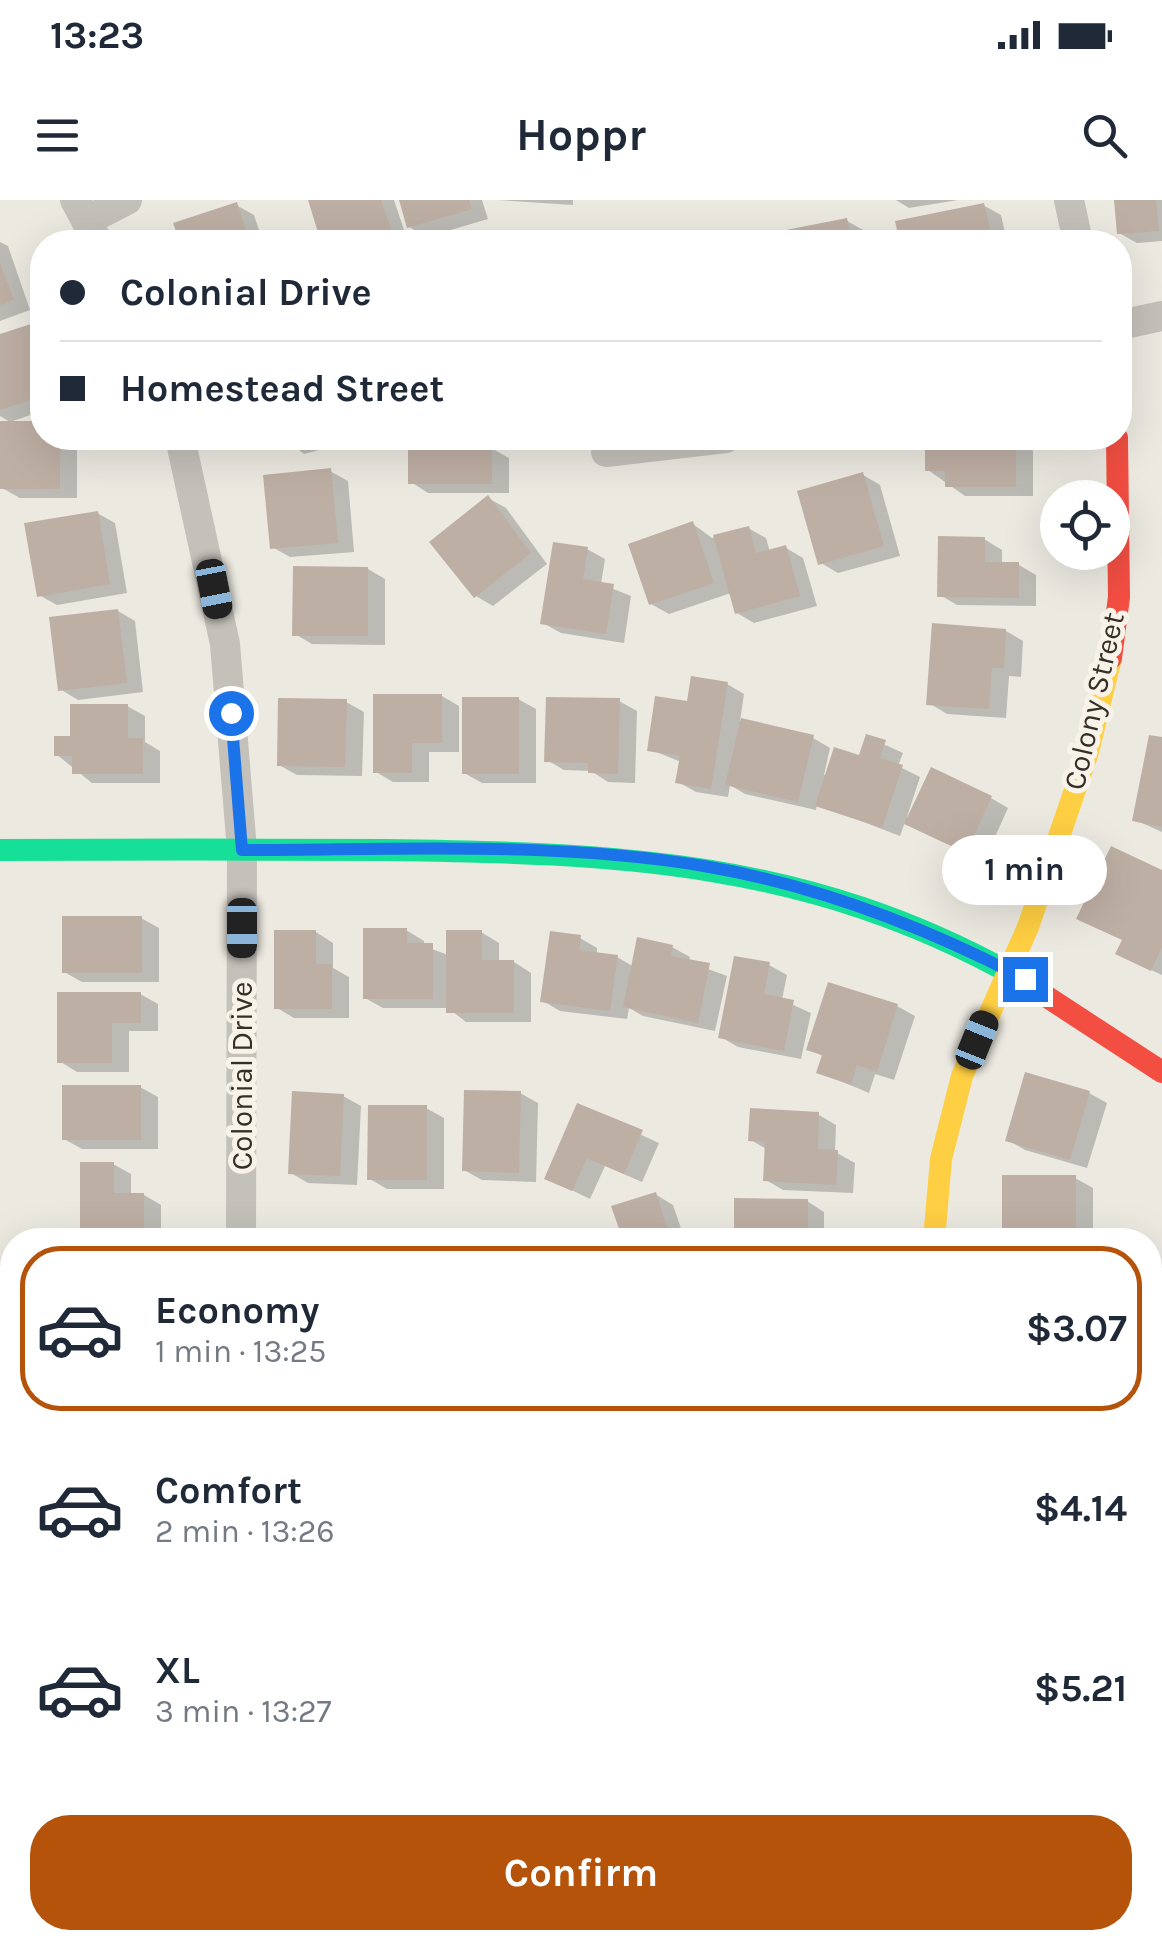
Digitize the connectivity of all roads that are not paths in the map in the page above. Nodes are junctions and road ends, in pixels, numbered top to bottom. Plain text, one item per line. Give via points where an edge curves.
1 (128, 200) edge
2 (1069, 200) edge
3 (87, 221) edge
4 (1075, 230) edge
5 (1162, 316) edge
6 (1132, 322) edge
7 (183, 450) edge
8 (623, 450) edge
9 (1118, 450) edge
10 (606, 452) dead end
11 (0, 850) edge
12 (242, 850) junction
13 (1006, 969) junction
14 (1162, 1072) edge
15 (241, 1228) edge
16 (935, 1228) edge

1 - 3 street
2 - 4 street
5 - 6 street
7 - 12 street, Colonial Drive via 225,644
8 - 10 street
9 - 13 street, Colony Street via 1114,644 1088,752 1028,927
11 - 12 street
12 - 13 street via 594,854 704,866 815,891
12 - 15 street, Colonial Drive
13 - 14 street via 1077,1009
13 - 16 street, Colony Street via 958,1093 941,1159

